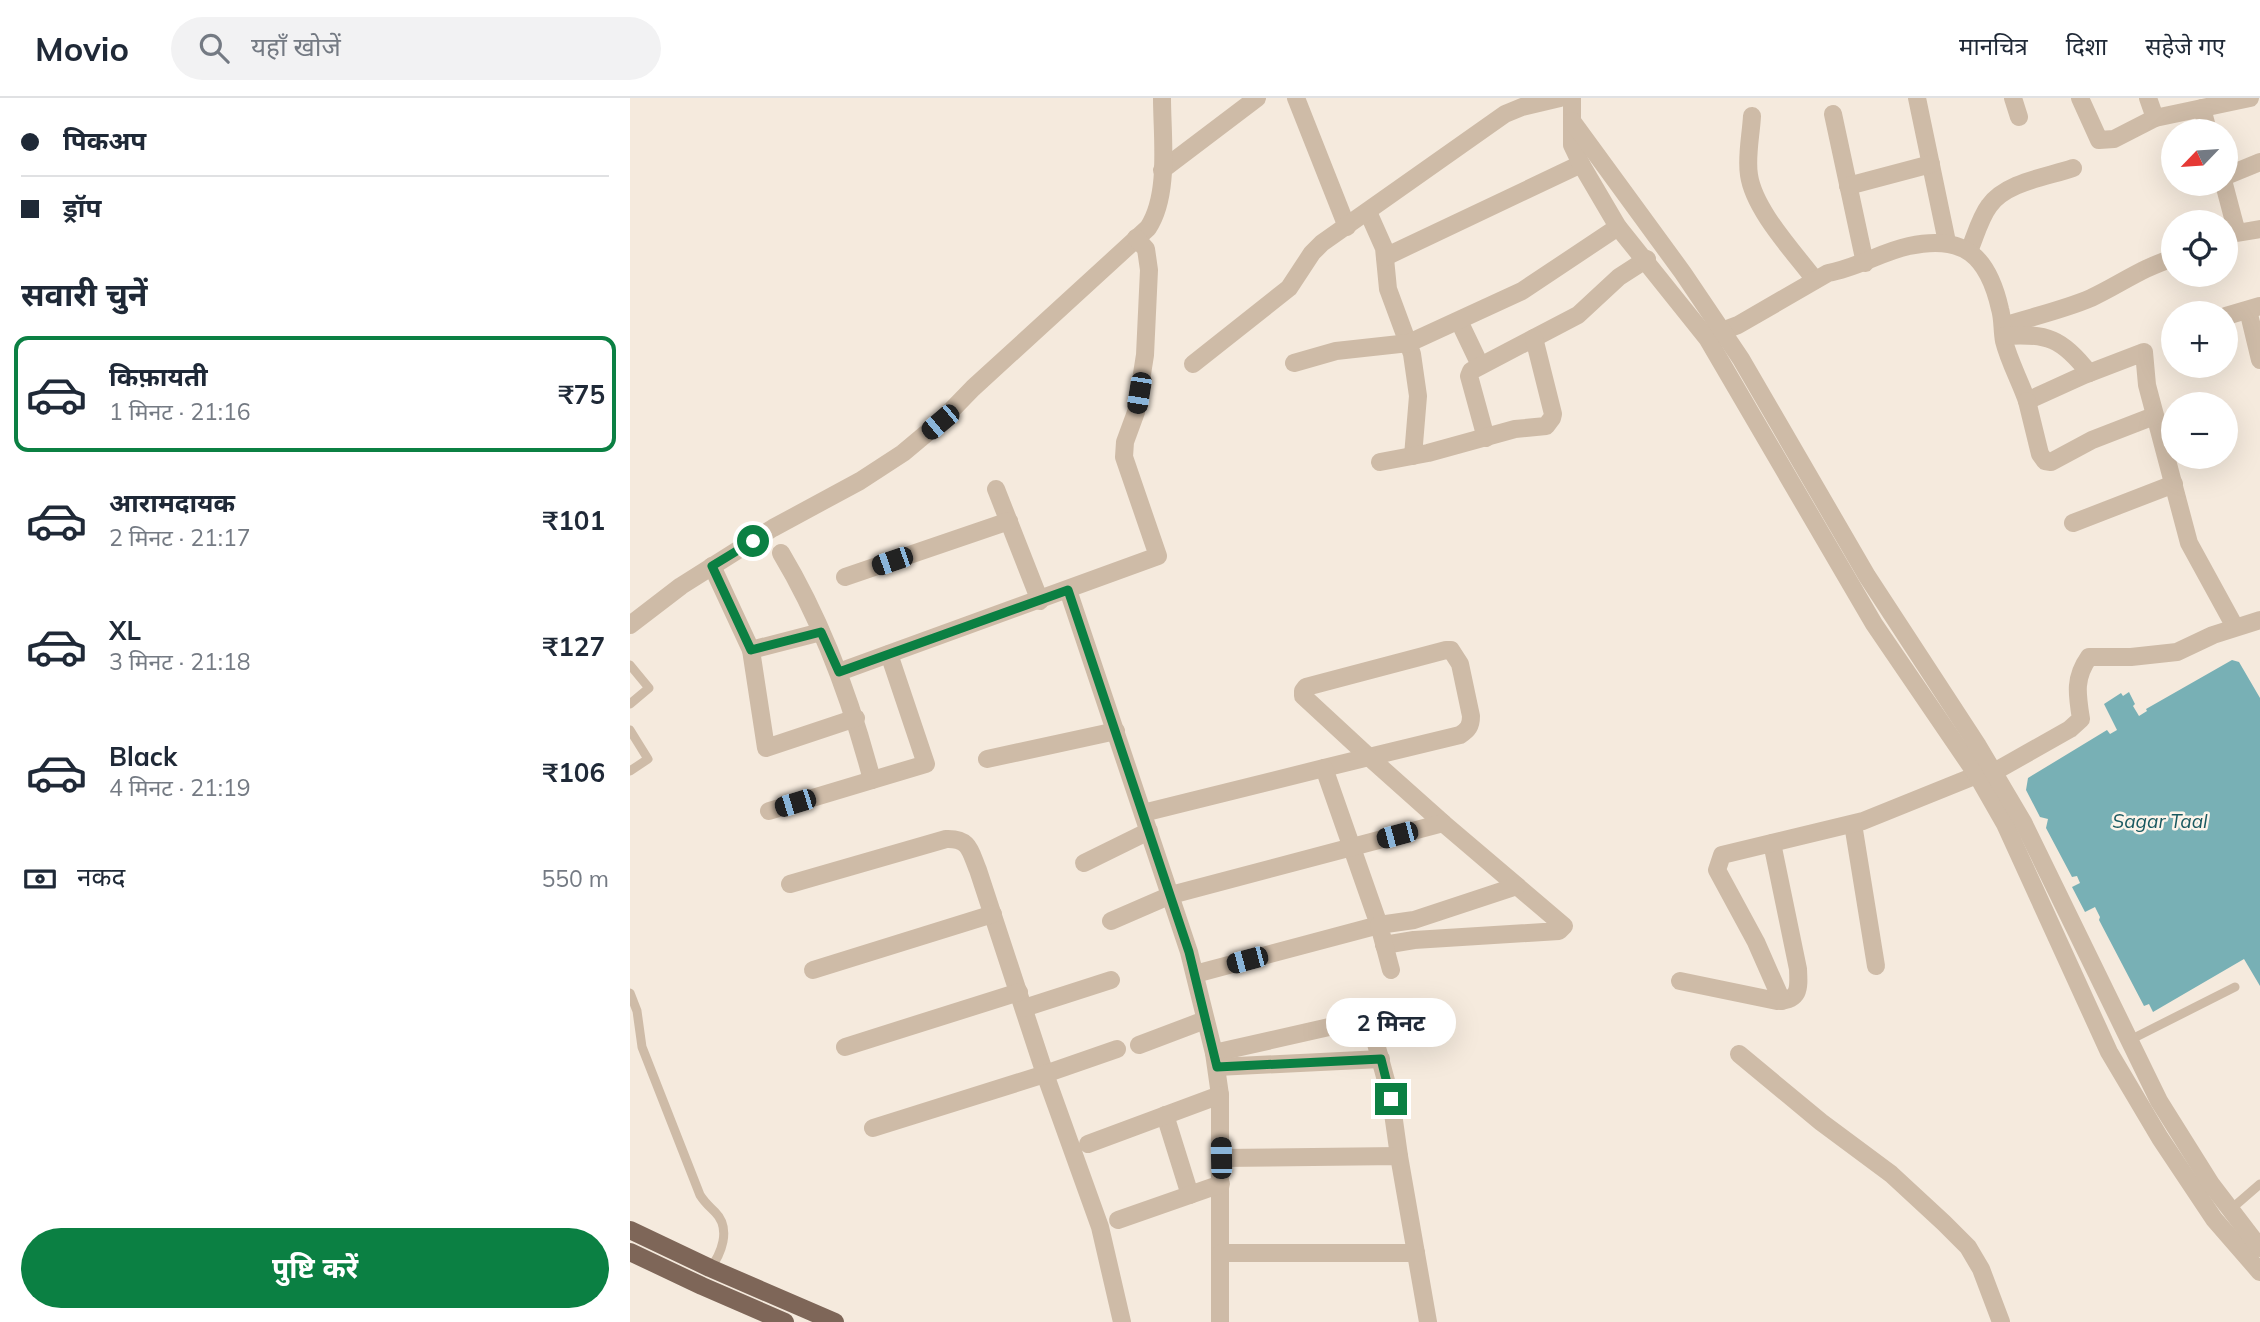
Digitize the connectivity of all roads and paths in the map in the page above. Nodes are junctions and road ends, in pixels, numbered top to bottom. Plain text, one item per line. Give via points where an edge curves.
1 (1162, 98) edge
2 (1257, 98) edge
3 (1296, 98) edge
4 (1560, 98) edge
5 (1573, 98) edge
6 (1917, 98) edge
7 (2013, 98) edge
8 (2080, 98) edge
9 (2148, 98) edge
10 (2250, 98) edge
11 (1502, 106) edge
12 (2202, 108) junction
13 (1833, 114) dead end
14 (1752, 116) dead end
15 (2019, 117) dead end
16 (2155, 118) junction
17 (2205, 119) edge
18 (1572, 121) junction
19 (2260, 162) edge
20 (1581, 164) junction
21 (1931, 164) junction
22 (2073, 169) dead end
23 (1162, 170) junction
24 (2238, 171) edge
25 (1848, 186) junction
26 (1368, 212) junction
27 (1348, 227) junction
28 (1618, 227) junction
29 (2260, 229) edge
30 (2238, 234) edge
31 (1136, 238) junction
32 (1947, 242) junction
33 (1969, 251) junction
34 (1385, 257) junction
35 (1647, 259) junction
36 (2161, 262) edge
37 (1865, 263) junction
38 (1815, 280) junction
39 (2254, 308) edge
40 (1459, 321) junction
41 (1722, 331) junction
42 (2003, 331) junction
43 (1534, 338) junction
44 (1409, 343) junction
45 (2260, 360) edge
46 (1294, 363) dead end
47 (1193, 364) dead end
48 (1480, 365) junction
49 (2089, 373) junction
50 (2026, 401) junction
51 (2154, 416) junction
52 (1486, 438) junction
53 (1413, 456) junction
54 (1380, 462) dead end
55 (2174, 484) junction
56 (996, 489) dead end
57 (1009, 521) junction
58 (2073, 523) dead end
59 (781, 553) dead end
60 (712, 566) junction
61 (845, 577) dead end
62 (1068, 590) junction
63 (1040, 601) junction
64 (2260, 620) edge
65 (630, 625) edge
66 (2235, 627) junction
67 (821, 632) junction
68 (751, 650) junction
69 (889, 654) junction
70 (630, 665) edge
71 (839, 672) junction
72 (630, 704) edge
73 (856, 718) junction
74 (630, 730) edge
75 (1116, 731) junction
76 (1369, 757) junction
77 (987, 760) dead end
78 (1324, 768) junction
79 (630, 771) edge
80 (1985, 774) junction
81 (872, 780) junction
82 (769, 811) dead end
83 (1143, 813) junction
84 (1443, 823) junction
85 (1853, 824) junction
86 (1149, 831) junction
87 (1772, 844) junction
88 (1352, 847) junction
89 (1084, 863) dead end
90 (790, 884) dead end
91 (1517, 886) junction
92 (1171, 895) junction
93 (993, 914) junction
94 (1111, 921) dead end
95 (1379, 925) junction
96 (1384, 945) junction
97 (1876, 966) dead end
98 (813, 970) dead end
99 (1391, 970) dead end
100 (1195, 974) junction
101 (1111, 980) dead end
102 (1680, 981) dead end
103 (2235, 988) dead end
104 (630, 993) edge
105 (1021, 1000) junction
106 (1782, 1001) junction
107 (1205, 1020) junction
108 (2130, 1040) junction
109 (1139, 1045) dead end
110 (845, 1047) dead end
111 (1117, 1049) dead end
112 (1739, 1054) dead end
113 (1381, 1059) junction
114 (1215, 1060) junction
115 (1045, 1074) junction
116 (1220, 1094) junction
117 (1165, 1115) junction
118 (873, 1128) dead end
119 (1088, 1144) dead end
120 (1399, 1156) junction
121 (1221, 1158) junction
122 (1221, 1184) junction
123 (2260, 1184) edge
124 (1190, 1195) junction
125 (2230, 1210) junction
126 (1118, 1220) dead end
127 (630, 1230) edge
128 (2260, 1248) edge
129 (630, 1252) edge
130 (1221, 1252) junction
131 (1416, 1253) junction
132 (710, 1268) junction
133 (2260, 1272) edge
134 (702, 1286) junction
135 (785, 1322) edge
136 (835, 1322) edge
137 (1122, 1322) edge
138 (1220, 1322) edge
139 (1428, 1322) edge
140 (2001, 1322) edge

1 - 23 street
2 - 23 street
3 - 27 street
4 - 11 street via 1521,107
5 - 18 street
6 - 21 street
7 - 15 street
8 - 16 street via 2099,140 2114,139
9 - 16 street
10 - 12 street
11 - 26 street
12 - 16 street
12 - 17 street
13 - 25 street
14 - 38 street via 1749,175 1755,195
18 - 20 street via 1572,145
18 - 41 street
19 - 24 street
20 - 28 street
20 - 34 street
21 - 25 street
21 - 32 street
22 - 33 street via 2000,195 1988,207
23 - 31 street via 1155,217
25 - 37 street
26 - 27 street
26 - 34 street
27 - 47 street via 1312,253 1289,288
28 - 35 street
28 - 40 street via 1522,291
29 - 30 street
31 - 60 street via 903,453
31 - 62 street via 1146,249 1149,270 1145,355 1124,457 1158,556
32 - 33 street
32 - 37 street via 1911,245
33 - 42 street via 1984,264
34 - 44 street via 1388,289
35 - 43 street via 1578,315
35 - 80 street via 1707,338 1874,624
36 - 42 street via 2088,299
37 - 38 street
38 - 41 street
39 - 45 street
40 - 44 street
40 - 48 street
41 - 80 street
42 - 49 street via 2059,342
42 - 50 street
43 - 48 street
43 - 52 street via 1552,418 1546,426
44 - 46 street via 1336,351
44 - 53 street via 1419,396
48 - 52 street via 1469,376
49 - 50 street
49 - 51 street via 2144,352
50 - 51 street via 2040,454 2051,462 2091,440
51 - 55 street
52 - 53 street
53 - 54 street
55 - 58 street
55 - 66 street via 2189,543
56 - 57 street
57 - 61 street
57 - 63 street
59 - 67 street
60 - 65 street
60 - 68 street
62 - 63 street
62 - 75 street
63 - 69 street
64 - 66 street
66 - 80 street via 2176,652 2089,657 2079,670 2081,719
67 - 68 street
67 - 71 street
68 - 73 street via 766,748
69 - 71 street
69 - 81 street via 926,764
70 - 72 lane via 649,688
71 - 73 street
73 - 81 street
74 - 79 lane via 648,759
75 - 77 street
75 - 83 street
76 - 76 street via 1305,700 1306,687 1451,650 1460,664 1471,716 1467,731
76 - 78 street
76 - 84 street
78 - 83 street
78 - 88 street
80 - 85 street
80 - 108 street via 2023,822
80 - 133 street via 2109,1052 2214,1220
81 - 82 street
83 - 86 street
84 - 88 street
84 - 91 street
85 - 87 street
85 - 97 street
86 - 89 street
86 - 92 street
87 - 106 street via 1799,984 1792,998
87 - 106 street via 1722,855 1717,870
88 - 92 street
88 - 95 street
90 - 93 street via 959,838 974,861
91 - 95 street via 1414,920
91 - 96 street via 1564,926 1559,931
92 - 94 street
92 - 100 street
93 - 98 street
93 - 105 street
95 - 96 street
95 - 100 street
96 - 99 street
100 - 107 street
101 - 105 street
102 - 106 street
103 - 108 lane
104 - 132 lane via 638,1011 642,1047 700,1195 724,1228 721,1250
105 - 110 street
105 - 115 street
107 - 109 street
107 - 114 street
108 - 125 street via 2159,1101
111 - 115 street
112 - 140 street via 1891,1174 1968,1247
113 - 114 street
113 - 114 street via 1369,1017
113 - 120 street
114 - 116 street
115 - 118 street
115 - 137 street via 1100,1227
116 - 117 street
116 - 121 street
117 - 119 street
117 - 124 street
120 - 121 street
120 - 131 street
121 - 122 street
122 - 124 street
122 - 130 street
123 - 125 lane
124 - 126 street
125 - 128 street
127 - 132 main road
129 - 134 main road
130 - 131 street
130 - 138 street
131 - 139 street
132 - 134 lane
132 - 136 main road
134 - 135 main road

